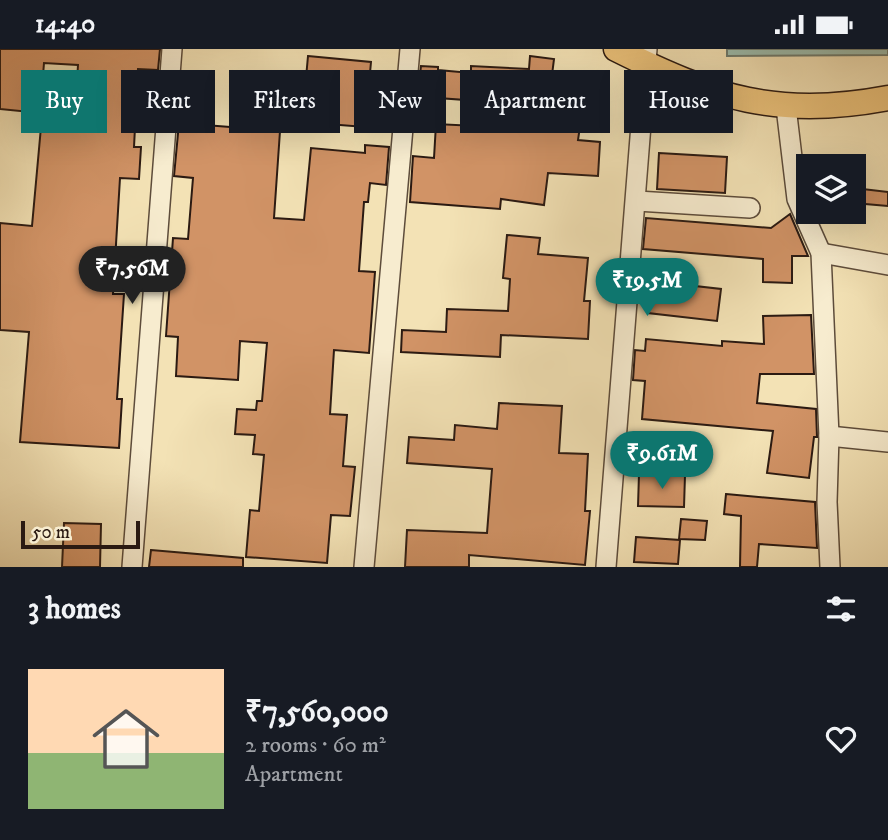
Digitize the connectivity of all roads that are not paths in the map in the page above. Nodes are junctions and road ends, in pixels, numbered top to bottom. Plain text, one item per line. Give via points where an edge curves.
1 (172, 49) edge
2 (410, 49) edge
3 (616, 49) edge
4 (647, 57) edge
5 (888, 98) edge
6 (786, 107) junction
7 (637, 201) junction
8 (750, 208) dead end
9 (821, 253) junction
10 (888, 265) edge
11 (830, 436) junction
12 (888, 442) edge
13 (132, 567) edge
14 (365, 567) edge
15 (606, 567) edge
16 (830, 567) edge

1 - 13 street
2 - 14 street
3 - 4 main road
4 - 6 main road via 686,82 735,98
4 - 7 street
5 - 6 main road
6 - 9 street via 797,199
7 - 8 street
7 - 15 street
9 - 10 street
9 - 11 street
11 - 12 street
11 - 16 street

